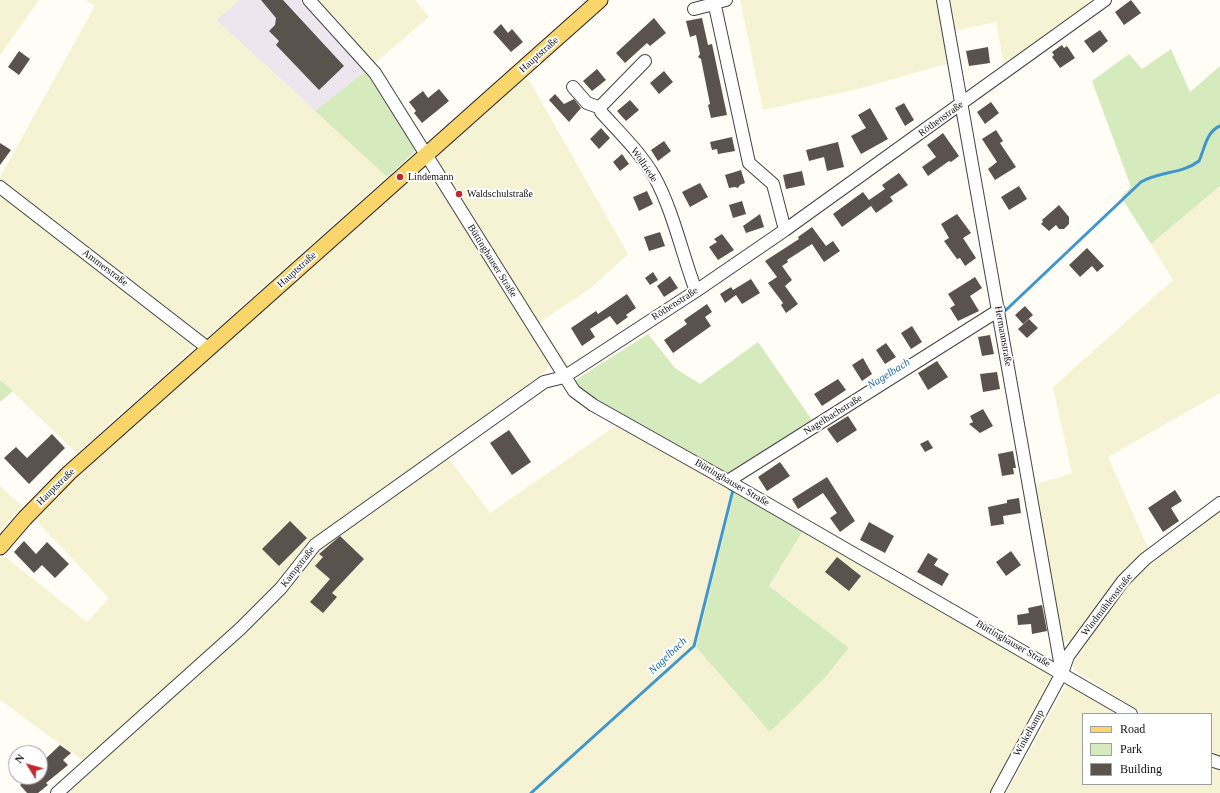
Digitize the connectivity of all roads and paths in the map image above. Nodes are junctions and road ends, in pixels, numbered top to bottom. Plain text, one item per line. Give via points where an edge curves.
1 (309, 0) edge
2 (600, 0) edge
3 (943, 0) edge
4 (1099, 2) edge
5 (720, 3) edge
6 (694, 9) dead end
7 (645, 61) dead end
8 (573, 87) dead end
9 (961, 104) junction
10 (601, 108) junction
11 (425, 155) junction
12 (0, 187) edge
13 (785, 230) junction
14 (696, 291) junction
15 (999, 310) junction
16 (208, 349) junction
17 (564, 377) junction
18 (728, 481) junction
19 (1220, 503) edge
20 (0, 547) edge
21 (1062, 673) junction
22 (1129, 713) edge
23 (57, 793) edge
24 (997, 793) edge

1 - 11 street via 375,73
2 - 11 main road, Hauptstraße
3 - 9 street, Hermannstraße
4 - 9 street, Röthenstraße
5 - 6 street
5 - 13 street via 748,163 773,184
7 - 10 street
8 - 10 street via 588,103
9 - 13 street, Röthenstraße
9 - 15 street, Hermannstraße
10 - 14 street, Wollriede via 601,112 654,175 664,196
11 - 16 main road, Hauptstraße
11 - 17 street, Büttinghauser Straße
12 - 16 street, Ammerstraße
13 - 14 street, Röthenstraße
14 - 17 street, Röthenstraße
15 - 18 street, Nagelbachstraße
15 - 21 street, Hermannstraße
16 - 20 main road, Hauptstraße via 69,474
17 - 18 street, Büttinghauser Straße via 574,391 593,405
17 - 23 street, Kampstraße via 544,382 315,545 281,588 240,629
18 - 21 street, Büttinghauser Straße
19 - 21 street, Windmühlenstraße via 1145,559 1123,581 1068,656
21 - 22 street, Büttinghauser Straße
21 - 24 street, Winkelkamp

